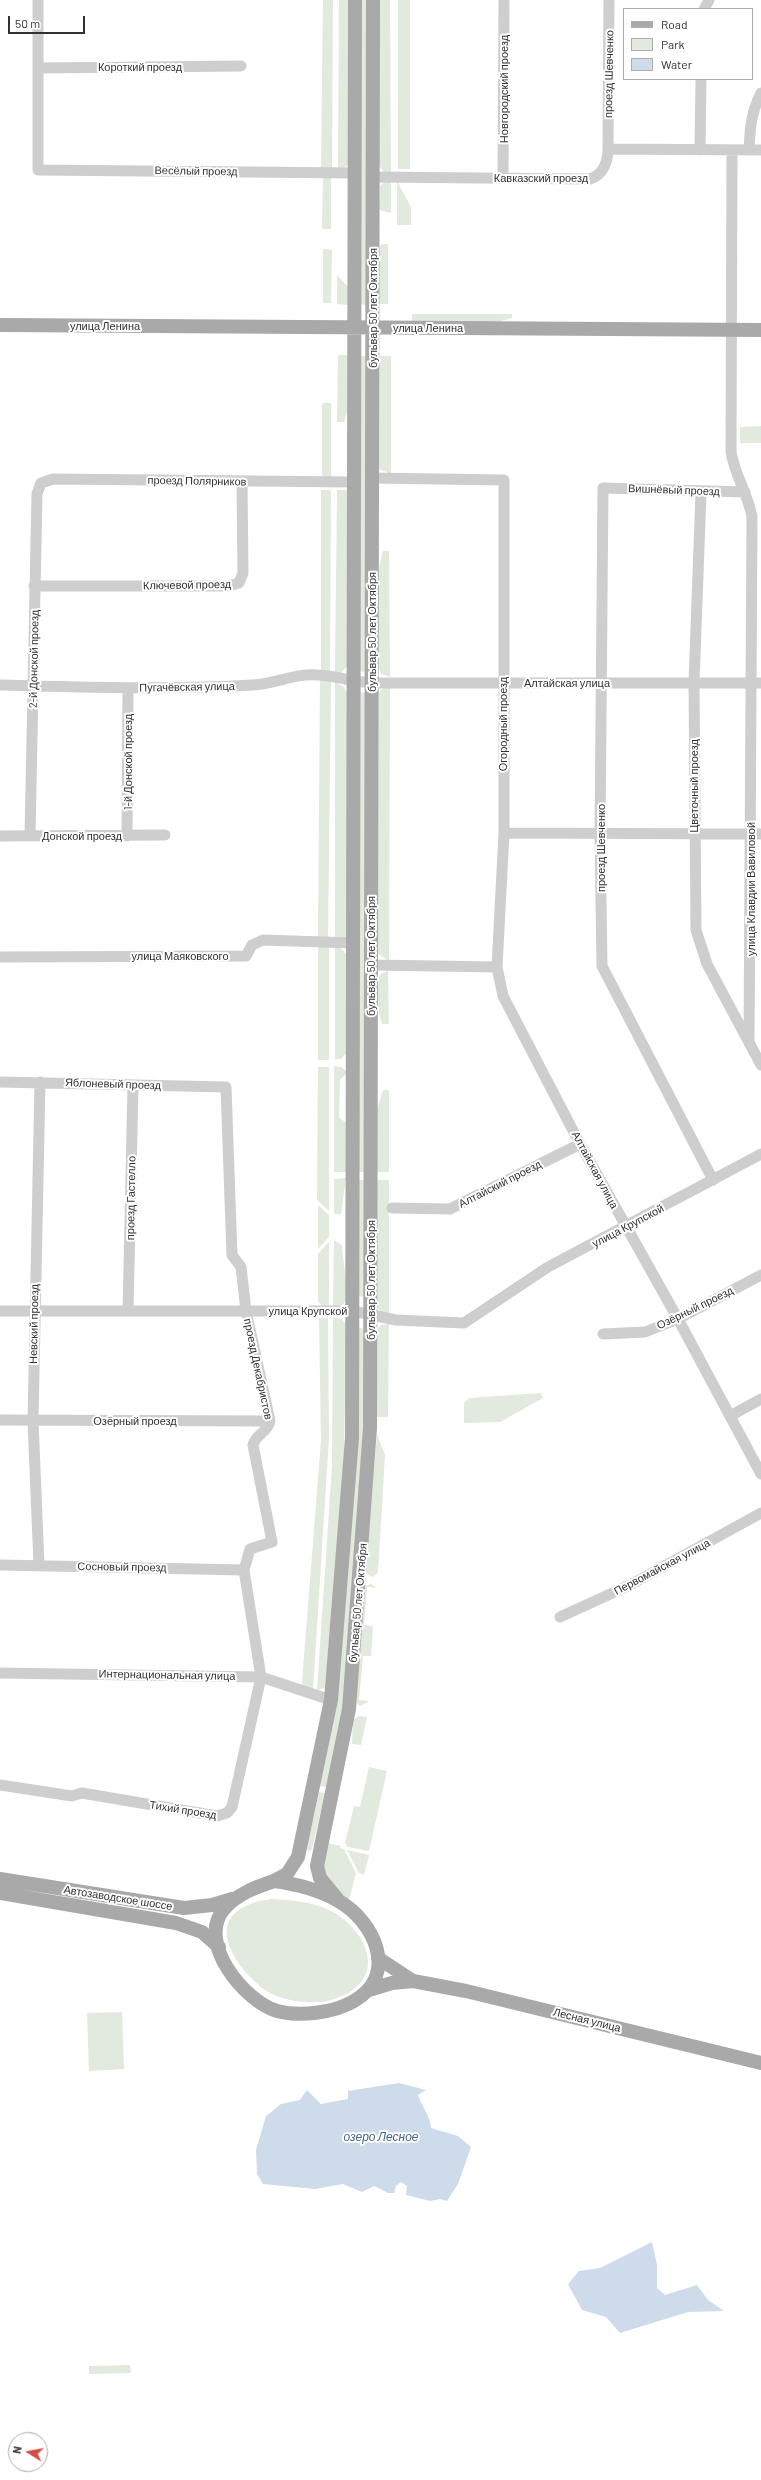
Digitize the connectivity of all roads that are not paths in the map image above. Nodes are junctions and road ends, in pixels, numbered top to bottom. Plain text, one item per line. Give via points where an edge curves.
1 (38, 0) edge
2 (355, 0) edge
3 (374, 0) edge
4 (504, 0) edge
5 (610, 0) edge
6 (241, 66) dead end
7 (38, 68) junction
8 (701, 80) edge
9 (761, 94) edge
10 (608, 149) junction
11 (700, 150) junction
12 (732, 150) junction
13 (749, 150) junction
14 (761, 150) edge
15 (354, 173) junction
16 (373, 177) junction
17 (503, 178) junction
18 (0, 325) edge
19 (354, 327) junction
20 (373, 328) junction
21 (732, 330) junction
22 (761, 330) edge
23 (372, 478) junction
24 (242, 482) junction
25 (354, 482) junction
26 (41, 483) joint
27 (603, 488) joint
28 (701, 492) junction
29 (746, 492) junction
30 (755, 506) edge
31 (34, 586) junction
32 (353, 682) junction
33 (372, 683) junction
34 (502, 683) junction
35 (601, 683) junction
36 (694, 683) junction
37 (756, 683) edge
38 (0, 685) edge
39 (34, 686) junction
40 (128, 688) junction
41 (504, 833) junction
42 (694, 834) junction
43 (756, 834) edge
44 (165, 835) dead end
45 (600, 835) junction
46 (0, 836) edge
47 (30, 836) junction
48 (127, 836) junction
49 (354, 942) junction
50 (0, 957) edge
51 (371, 965) junction
52 (497, 967) junction
53 (749, 1043) junction
54 (761, 1065) edge
55 (0, 1082) edge
56 (40, 1082) junction
57 (133, 1085) junction
58 (226, 1087) joint
59 (580, 1144) junction
60 (761, 1154) edge
61 (713, 1180) junction
62 (392, 1208) dead end
63 (626, 1227) junction
64 (761, 1275) edge
65 (0, 1311) edge
66 (33, 1311) junction
67 (128, 1311) junction
68 (246, 1311) junction
69 (353, 1311) junction
70 (371, 1315) junction
71 (678, 1319) junction
72 (603, 1334) dead end
73 (761, 1399) edge
74 (730, 1416) junction
75 (0, 1420) edge
76 (32, 1421) junction
77 (270, 1422) junction
78 (761, 1474) edge
79 (761, 1513) edge
80 (0, 1565) edge
81 (39, 1565) junction
82 (244, 1570) junction
83 (560, 1617) dead end
84 (0, 1673) edge
85 (261, 1677) junction
86 (331, 1700) junction
87 (0, 1785) edge
88 (0, 1879) edge
89 (274, 1881) junction
90 (0, 1893) edge
91 (236, 1897) junction
92 (338, 1900) junction
93 (219, 1947) junction
94 (378, 1958) junction
95 (413, 1981) junction
96 (369, 1990) junction
97 (761, 2063) edge

1 - 7 street
2 - 15 main road, бульвар 50 лет Октября
3 - 16 main road, бульвар 50 лет Октября
4 - 17 street, Новгородский проезд
5 - 10 street, проезд Шевченко
6 - 7 street, Короткий проезд
7 - 15 street, Весёлый проезд via 38,170
8 - 11 street
9 - 13 street via 752,116
10 - 11 street
10 - 17 street, Кавказский проезд via 604,167 597,177
11 - 12 street
12 - 13 street
12 - 21 street, улица Клавдии Вавиловой
13 - 14 street
15 - 19 main road, бульвар 50 лет Октября
16 - 17 street, Кавказский проезд
16 - 20 main road, бульвар 50 лет Октября
18 - 19 main road, улица Ленина
19 - 20 main road, улица Ленина
19 - 25 main road, бульвар 50 лет Октября
20 - 21 main road, улица Ленина
20 - 23 main road, бульвар 50 лет Октября
21 - 22 main road, улица Ленина
21 - 29 street, улица Клавдии Вавиловой via 731,452 736,476
23 - 33 main road, бульвар 50 лет Октября
23 - 34 street, Огородный проезд via 504,480
24 - 25 street, проезд Полярников
24 - 26 street, проезд Полярников via 53,480
24 - 31 street, Ключевой проезд via 243,573 239,583 228,586
25 - 32 main road, бульвар 50 лет Октября
26 - 31 street, 2-й Донской проезд via 37,494
27 - 28 street, Вишнёвый проезд
27 - 35 street, проезд Шевченко
28 - 29 street, Вишнёвый проезд
28 - 36 street, Цветочный проезд
29 - 30 street, улица Клавдии Вавиловой
30 - 37 street, улица Клавдии Вавиловой via 752,518
31 - 39 street, 2-й Донской проезд
32 - 33 street, Пугачёвская улица
32 - 40 street, Пугачёвская улица via 333,676 297,674 255,685
32 - 49 main road, бульвар 50 лет Октября
33 - 34 street, Алтайская улица
33 - 51 main road, бульвар 50 лет Октября
34 - 35 street, Алтайская улица
34 - 41 street, Огородный проезд
35 - 36 street, Алтайская улица
35 - 45 street, проезд Шевченко
36 - 37 street, Алтайская улица
36 - 42 street, Цветочный проезд
37 - 43 street, улица Клавдии Вавиловой
38 - 39 street, Пугачёвская улица
39 - 40 street, Пугачёвская улица
39 - 47 street, 2-й Донской проезд
40 - 48 street, 1-й Донской проезд
41 - 45 street
41 - 52 street, Огородный проезд
42 - 43 street
42 - 45 street
42 - 53 street, Цветочный проезд via 696,930 707,964
43 - 53 street, улица Клавдии Вавиловой
44 - 48 street, Донской проезд
45 - 61 street, проезд Шевченко via 602,966
46 - 47 street, Донской проезд
47 - 48 street, Донской проезд
49 - 50 street, улица Маяковского via 263,940 252,945 246,956
49 - 69 main road, бульвар 50 лет Октября
51 - 52 street
51 - 70 main road, бульвар 50 лет Октября
52 - 59 street, Алтайская улица via 503,996
53 - 54 street, Цветочный проезд
55 - 56 street, Яблоневый проезд
56 - 57 street, Яблоневый проезд
56 - 66 street, Невский проезд
57 - 58 street, Яблоневый проезд
57 - 67 street, проезд Гастелло
58 - 68 street, проезд Декабристов via 232,1255 240,1267
59 - 62 street, Алтайский проезд via 450,1209
59 - 63 street, Алтайская улица
60 - 61 street, улица Крупской
61 - 63 street, улица Крупской
63 - 70 street, улица Крупской via 548,1268 464,1323 396,1320
63 - 71 street, Алтайская улица
64 - 71 street, Озёрный проезд
65 - 66 street, улица Крупской
66 - 67 street, улица Крупской
66 - 76 street, Невский проезд
67 - 68 street, улица Крупской
68 - 69 street, улица Крупской
68 - 77 street, проезд Декабристов
69 - 70 street, улица Крупской
69 - 86 main road, бульвар 50 лет Октября via 352,1438
70 - 92 main road, бульвар 50 лет Октября via 370,1428 349,1709 317,1866 320,1878
71 - 72 street, Озёрный проезд via 645,1332
71 - 74 street, Алтайская улица
73 - 74 street
74 - 78 street, Алтайская улица
75 - 76 street, Озёрный проезд
76 - 77 street, Озёрный проезд
76 - 81 street, Невский проезд
77 - 82 street, проезд Декабристов via 254,1440 254,1445 272,1542 250,1549
79 - 83 street, Первомайская улица via 630,1585
80 - 81 street, Сосновый проезд
81 - 82 street, Сосновый проезд
82 - 85 street, проезд Декабристов
84 - 85 street, Интернациональная улица
85 - 86 street, Интернациональная улица
85 - 87 street, Тихий проезд via 232,1807 223,1815 82,1793 72,1796
86 - 89 main road, бульвар 50 лет Октября via 298,1857 287,1874
88 - 91 main road, Автозаводское шоссе via 184,1908 212,1905
89 - 91 main road
89 - 92 main road via 317,1890
90 - 93 main road, Автозаводское шоссе via 176,1923 202,1932
91 - 93 main road, Лесная улица via 223,1909 218,1920 216,1934
92 - 94 main road via 354,1911 366,1926 372,1936
93 - 96 main road, Лесная улица via 220,1957 246,1992 277,2011 323,2012 350,2003
94 - 95 main road, Лесная улица
94 - 96 main road via 375,1979
95 - 96 main road, Лесная улица via 392,1983
95 - 97 main road, Лесная улица via 481,1994

